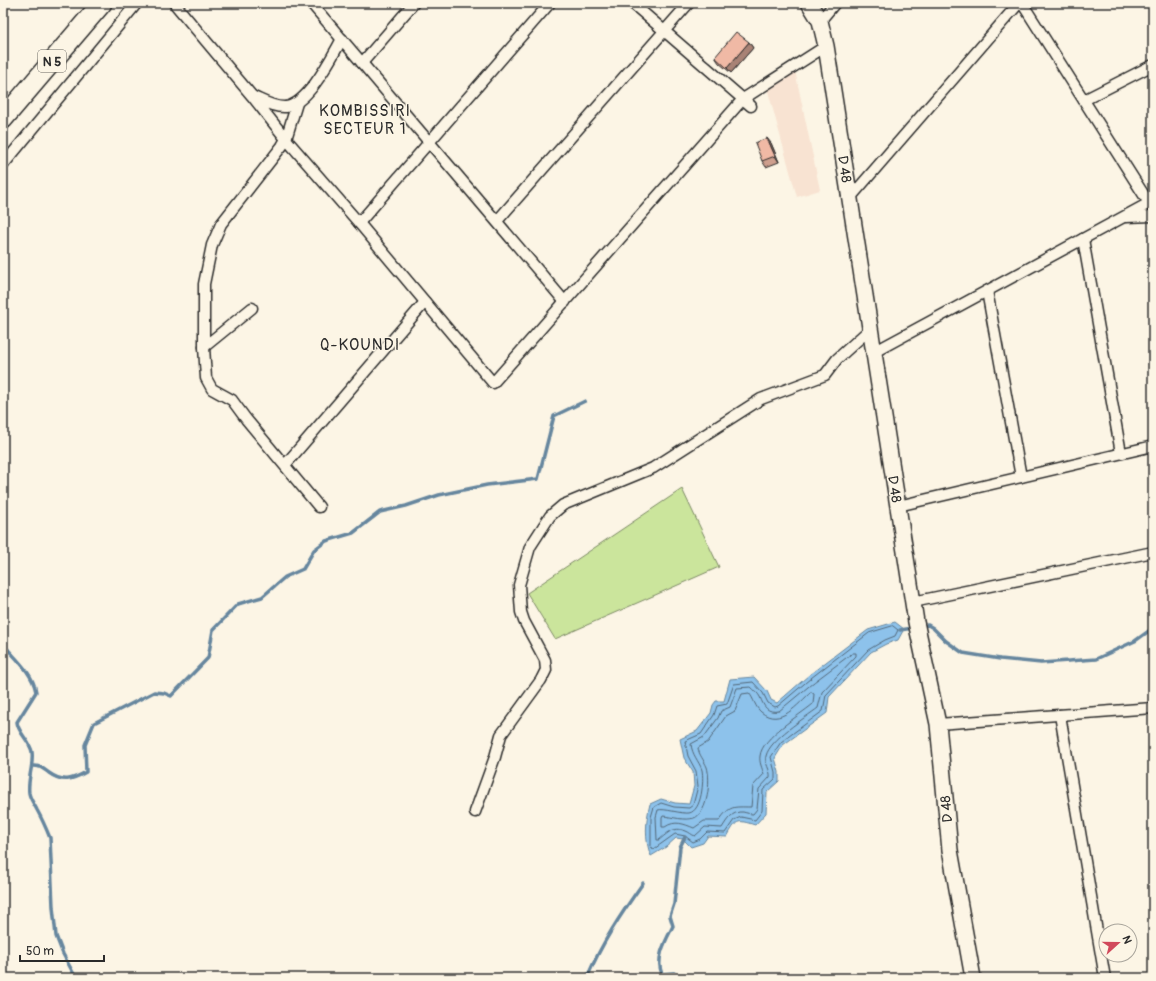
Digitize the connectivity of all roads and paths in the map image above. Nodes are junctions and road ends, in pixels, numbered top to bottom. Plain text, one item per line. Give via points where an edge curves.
1 (102, 3) edge
2 (137, 3) edge
3 (174, 3) edge
4 (311, 3) edge
5 (414, 3) edge
6 (550, 3) edge
7 (632, 3) edge
8 (689, 3) edge
9 (809, 3) edge
10 (836, 3) edge
11 (1019, 3) edge
12 (1022, 3) edge
13 (820, 21) junction
14 (665, 31) junction
15 (342, 39) junction
16 (826, 46) junction
17 (362, 63) junction
18 (1153, 65) edge
19 (252, 96) junction
20 (743, 98) junction
21 (1084, 100) junction
22 (297, 103) junction
23 (751, 106) dead end
24 (3, 119) edge
25 (286, 139) junction
26 (429, 142) junction
27 (3, 165) edge
28 (850, 198) junction
29 (1151, 202) edge
30 (1153, 216) edge
31 (1124, 217) junction
32 (497, 221) junction
33 (359, 223) junction
34 (1083, 239) junction
35 (987, 291) junction
36 (425, 302) junction
37 (565, 302) junction
38 (252, 308) dead end
39 (870, 329) junction
40 (204, 347) junction
41 (874, 352) junction
42 (1153, 446) edge
43 (1121, 454) junction
44 (285, 465) junction
45 (1021, 477) junction
46 (898, 506) junction
47 (320, 507) dead end
48 (1153, 552) edge
49 (913, 602) junction
50 (1153, 708) edge
51 (1060, 715) junction
52 (938, 724) junction
53 (475, 812) dead end
54 (973, 978) edge
55 (1104, 978) edge

1 - 24 highway, N 5
2 - 27 street
3 - 19 street
4 - 15 street
5 - 17 street
6 - 26 street
7 - 14 street
8 - 14 street
9 - 13 street, D 48
10 - 13 street
11 - 28 street
12 - 21 street
13 - 16 street, D 48
14 - 20 street
14 - 32 street
15 - 17 street
15 - 22 street via 324,70
16 - 20 street
16 - 28 street, D 48
17 - 26 street
18 - 21 street
19 - 22 street via 272,105 285,107
19 - 25 street
20 - 23 street
20 - 37 street
21 - 29 street
22 - 25 street
25 - 33 street
25 - 40 street via 221,224 212,245 204,284
26 - 32 street
26 - 33 street
28 - 39 street, D 48
29 - 31 street
30 - 31 street
31 - 34 street
32 - 37 street
33 - 36 street
34 - 35 street
34 - 43 street
35 - 41 street
35 - 45 street
36 - 37 street via 493,383
36 - 44 street
38 - 40 street
39 - 41 street, D 48
39 - 53 street via 837,359 825,375 761,399 653,468 563,505 550,516 530,547 519,585 521,612 545,660 546,670 501,735
40 - 44 street via 206,378 212,389 232,400
41 - 46 street, D 48
42 - 43 street
43 - 45 street
44 - 47 street
45 - 46 street
46 - 49 street, D 48
48 - 49 street
49 - 52 street, D 48
50 - 51 street
51 - 52 street
51 - 55 street
52 - 54 street, D 48 via 950,850

